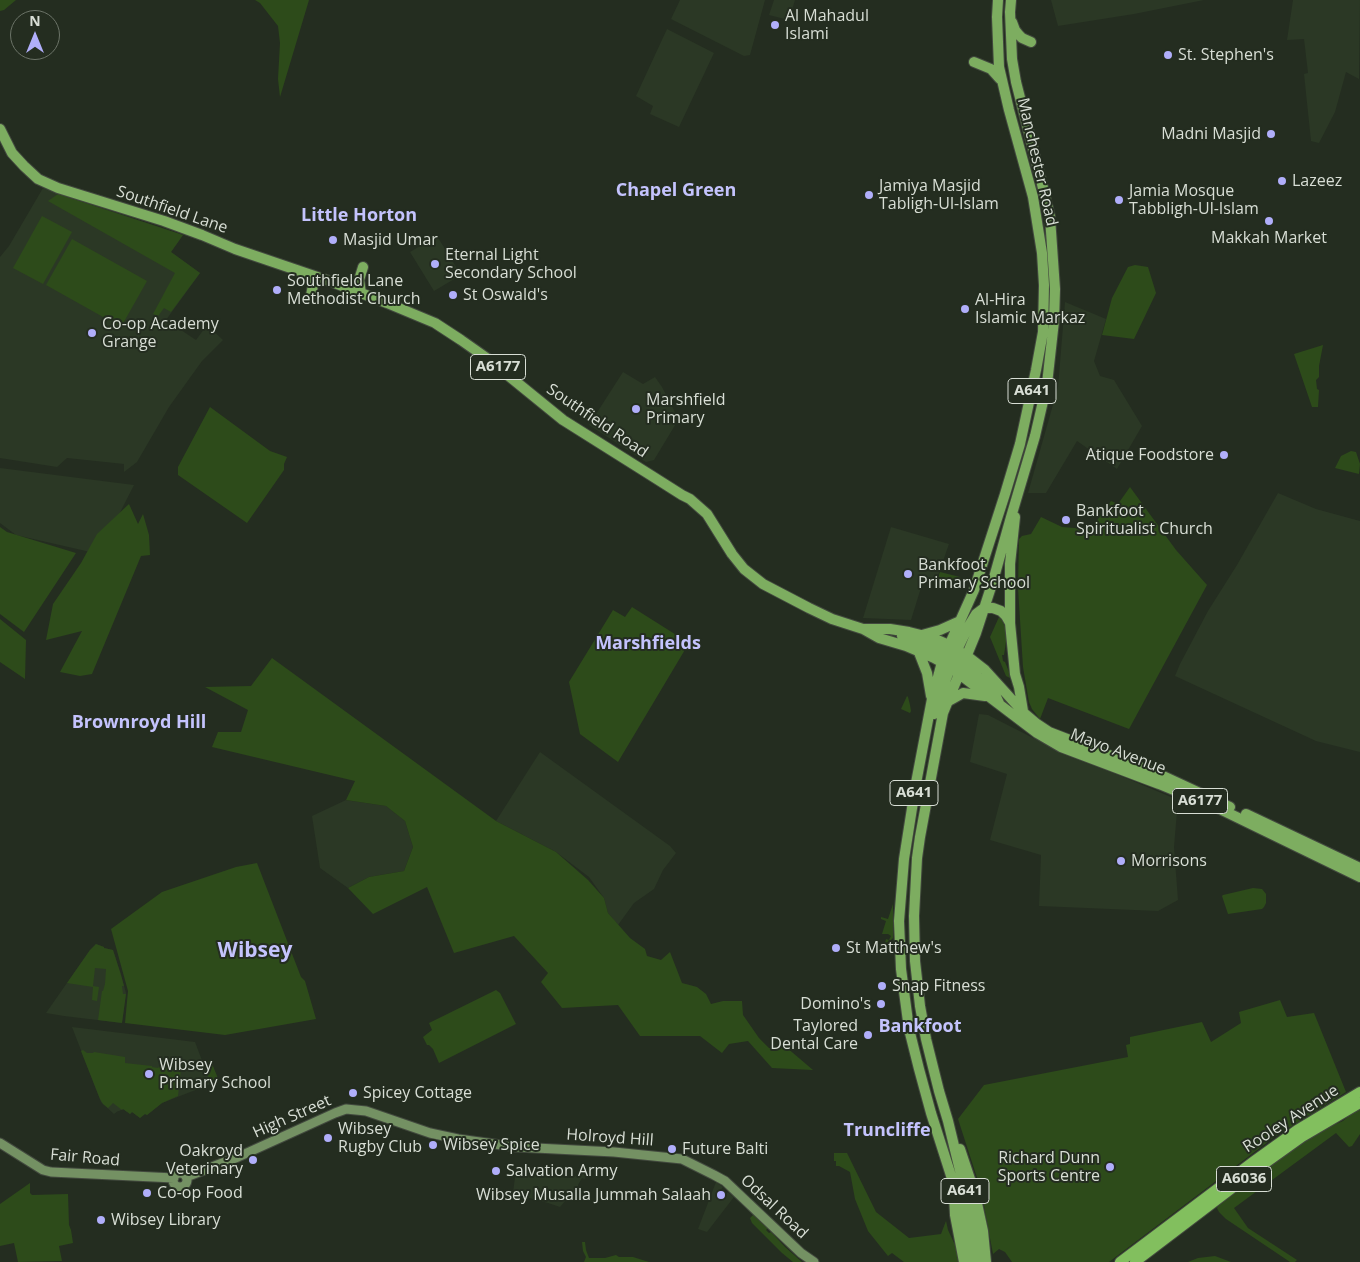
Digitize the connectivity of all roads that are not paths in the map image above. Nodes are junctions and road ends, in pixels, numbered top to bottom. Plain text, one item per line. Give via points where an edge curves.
1 (998, 0) edge
2 (1011, 3) edge
3 (1011, 19) junction
4 (1031, 42) dead end
5 (1012, 48) junction
6 (998, 54) junction
7 (974, 62) dead end
8 (1002, 82) junction
9 (1006, 97) junction
10 (0, 129) edge
11 (363, 267) dead end
12 (306, 273) junction
13 (332, 282) joint
14 (361, 293) junction
15 (311, 296) dead end
16 (1015, 504) junction
17 (984, 608) junction
18 (960, 621) junction
19 (1010, 623) junction
20 (864, 628) junction
21 (890, 629) junction
22 (921, 635) junction
23 (918, 650) junction
24 (954, 659) junction
25 (1015, 674) junction
26 (932, 699) junction
27 (997, 699) junction
28 (947, 702) junction
29 (1024, 713) junction
30 (928, 722) junction
31 (1360, 868) edge
32 (1360, 877) edge
33 (1360, 1092) edge
34 (1360, 1102) edge
35 (948, 1121) junction
36 (0, 1143) edge
37 (500, 1145) joint
38 (714, 1175) joint
39 (186, 1177) joint
40 (953, 1183) junction
41 (814, 1262) edge
42 (964, 1262) edge
43 (972, 1262) edge
44 (980, 1262) edge
45 (986, 1262) edge
46 (1120, 1262) edge
47 (1135, 1262) edge

1 - 6 main road, Manchester Road / A641
2 - 3 main road, Manchester Road / A641
2 - 6 main road via 1006,13 1003,45
3 - 4 main road via 1016,32
3 - 5 main road, Manchester Road / A641
5 - 9 main road via 1006,56
5 - 16 main road, Manchester Road / A641 via 1018,90 1050,218 1055,289 1044,400
6 - 8 main road, Manchester Road / A641
7 - 8 main road via 991,69
8 - 9 main road, Manchester Road / A641
9 - 18 main road, Manchester Road / A641 via 1038,227 1044,285 1043,332 1020,444 983,565
10 - 12 main road, Southfield Lane / A6177 via 12,153 38,179
11 - 14 main road via 359,280
12 - 13 main road, Southfield Lane / A6177
12 - 15 main road via 312,285
13 - 14 main road, Southfield Road / A6177
14 - 20 main road, Southfield Road / A6177 via 435,323 488,359 563,420 690,499 706,514 744,569 764,584 832,619
16 - 17 main road, Manchester Road / A641
16 - 19 main road
17 - 19 main road via 1001,611
17 - 24 main road, Manchester Road / A641
18 - 22 main road
18 - 24 main road, Manchester Road / A641
19 - 25 main road
20 - 21 main road, A6177
20 - 23 main road, A6177 via 879,638
21 - 22 main road, A6177
21 - 24 main road
22 - 24 main road, A6177 via 933,638
23 - 24 main road, A6177
23 - 26 main road
24 - 26 main road, Manchester Road / A641
24 - 27 main road, Mayo Avenue / A6177
24 - 27 main road, Mayo Avenue / A6177 via 986,670
24 - 28 main road, Manchester Road / A641
24 - 30 main road via 936,711
25 - 27 main road via 1012,689
25 - 29 main road
26 - 30 main road, Manchester Road / A641
27 - 28 main road via 964,693
27 - 29 main road, Mayo Avenue / A6177
27 - 32 main road, Mayo Avenue / A6177 via 1037,733 1061,746 1222,810
28 - 35 main road, Manchester Road / A641 via 920,836 914,916 920,1006
29 - 31 main road, Mayo Avenue / A6177 via 1049,732 1163,776
30 - 40 main road, Manchester Road / A641 via 904,860 901,969 919,1069
33 - 46 highway, Rooley Avenue / A6036 via 1297,1130
34 - 47 highway, Rooley Avenue / A6036 via 1252,1172
35 - 44 main road, Manchester Road / A641
35 - 45 main road via 975,1194
36 - 39 main road, Fair Road via 51,1172 174,1178 175,1185 181,1187 186,1183
37 - 38 main road, Holroyd Hill via 682,1159
37 - 39 main road, High Street via 450,1138 366,1111 346,1109
38 - 41 main road, Odsal Road
40 - 42 main road via 954,1211
40 - 43 main road, Manchester Road / A641

